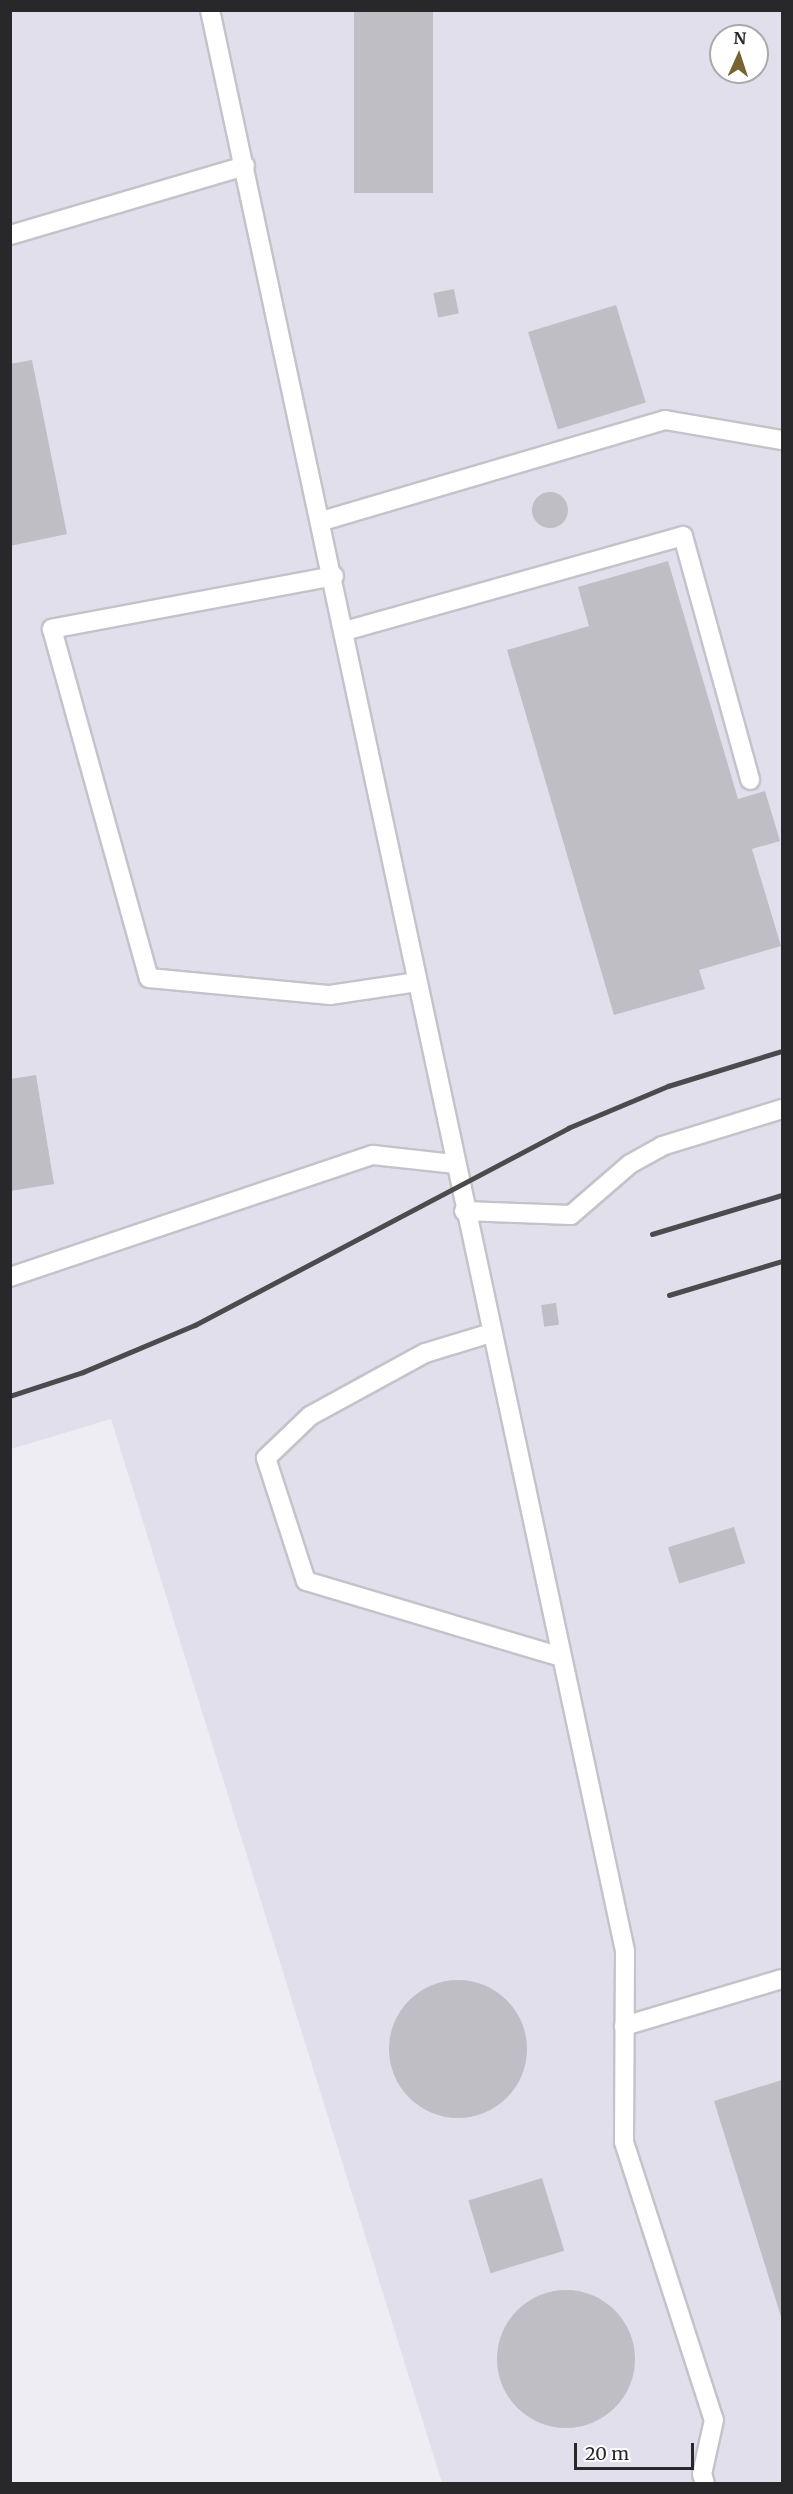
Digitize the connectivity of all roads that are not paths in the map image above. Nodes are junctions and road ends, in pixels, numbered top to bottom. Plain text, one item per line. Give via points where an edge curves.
1 (210, 10) edge
2 (245, 166) junction
3 (10, 235) edge
4 (783, 440) edge
5 (322, 521) junction
6 (334, 576) junction
7 (345, 630) junction
8 (750, 780) dead end
9 (417, 982) junction
10 (783, 1109) edge
11 (454, 1164) junction
12 (464, 1211) junction
13 (10, 1277) edge
14 (491, 1333) junction
15 (561, 1657) junction
16 (783, 1979) edge
17 (624, 2026) junction
18 (705, 2484) edge

1 - 2 lane
2 - 3 lane
2 - 5 lane
4 - 5 lane via 665,420
5 - 6 lane
6 - 7 lane
6 - 9 lane via 52,629 149,978 330,995
7 - 8 lane via 683,536
7 - 9 lane
9 - 11 lane
10 - 12 lane via 662,1146 630,1164 571,1215
11 - 12 lane
11 - 13 lane via 373,1155
12 - 14 lane
14 - 15 lane
14 - 15 lane via 425,1353 310,1416 266,1458 306,1581
15 - 17 lane via 625,1951
16 - 17 lane
17 - 18 lane via 624,2142 714,2420 702,2474

